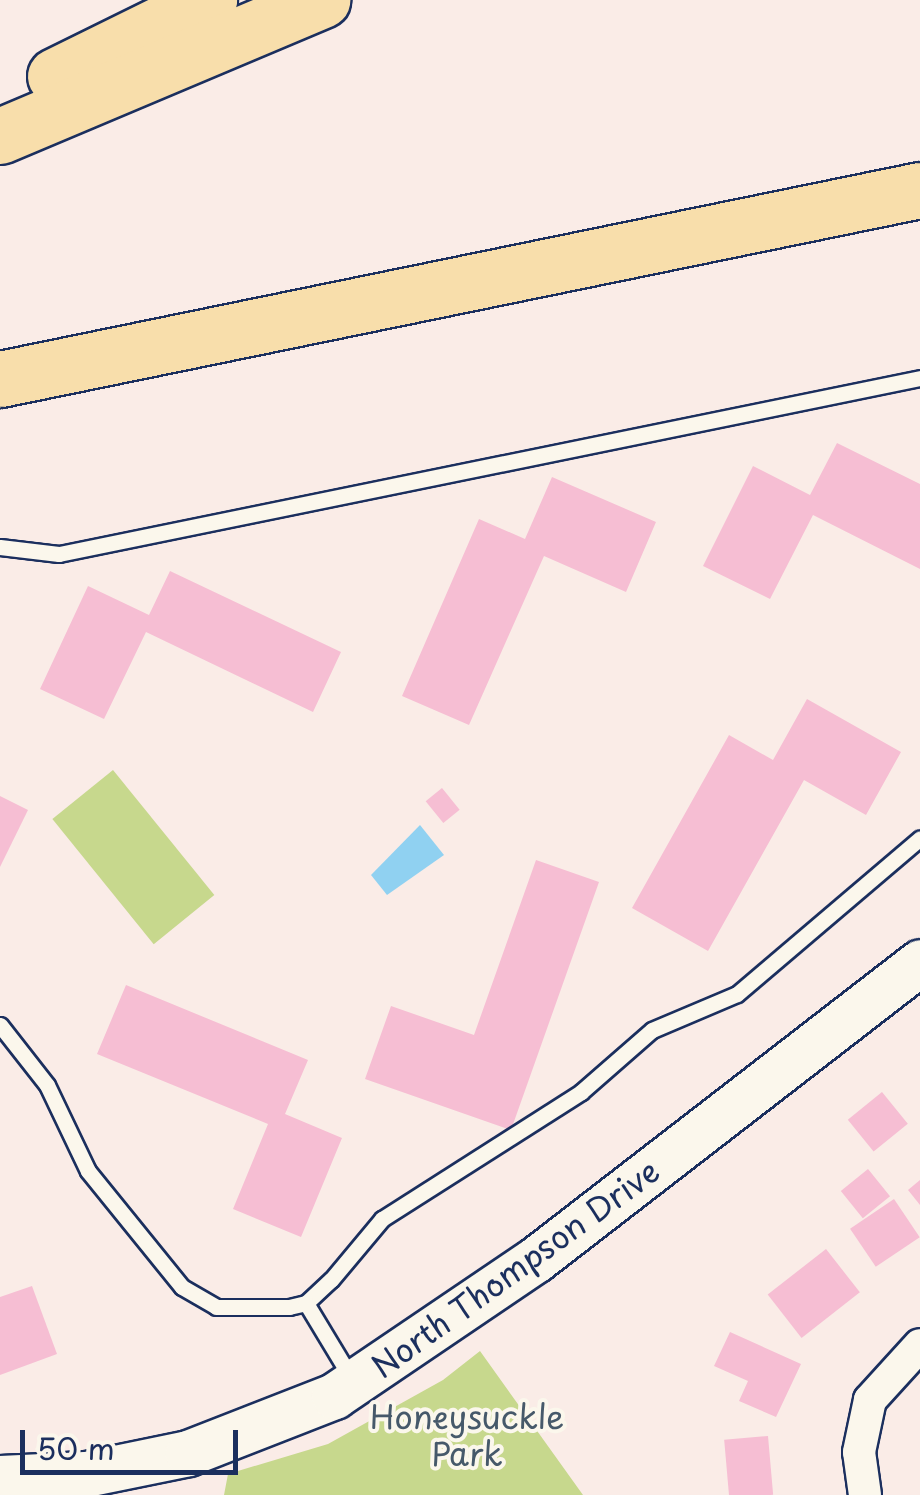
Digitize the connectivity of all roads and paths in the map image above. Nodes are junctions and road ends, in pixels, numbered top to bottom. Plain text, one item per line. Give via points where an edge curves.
1 (209, 0) edge
2 (322, 0) edge
3 (0, 102) edge
4 (0, 136) edge
5 (920, 190) edge
6 (920, 378) edge
7 (0, 379) edge
8 (0, 547) edge
9 (920, 838) edge
10 (920, 962) edge
11 (0, 1025) edge
12 (306, 1304) junction
13 (920, 1346) edge
14 (354, 1384) junction
15 (0, 1478) edge
16 (863, 1485) edge

1 - 3 highway
2 - 4 highway
5 - 7 highway
6 - 8 lane via 59,554
9 - 12 lane via 737,994 652,1030 581,1092 382,1219
10 - 14 street, North Thompson Drive via 534,1260
11 - 12 lane via 47,1085 88,1170 182,1288 216,1307
12 - 14 lane
13 - 16 street via 870,1400
14 - 15 street, North Thompson Drive via 274,1424 188,1452 86,1474

